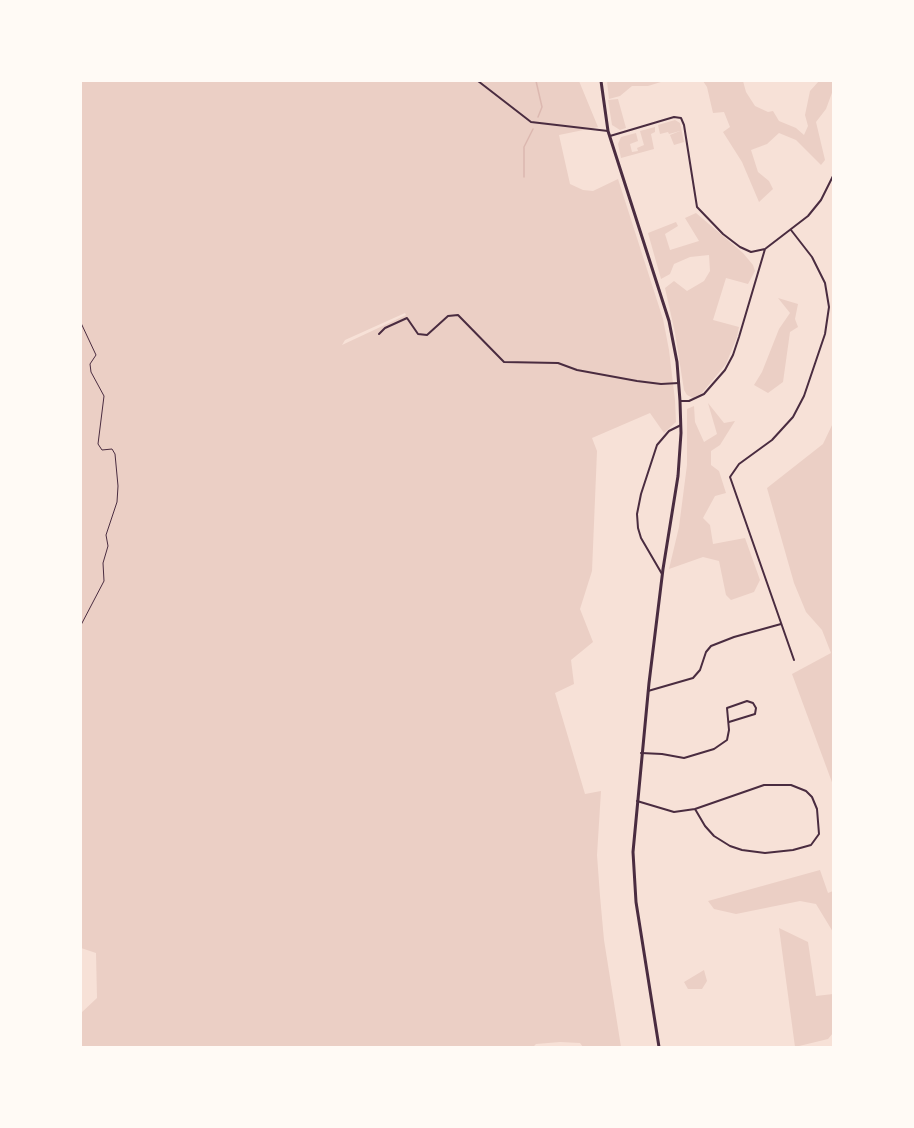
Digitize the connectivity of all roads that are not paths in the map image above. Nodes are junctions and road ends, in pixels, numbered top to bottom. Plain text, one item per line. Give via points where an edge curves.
1 (478, 81) edge
2 (601, 81) edge
3 (608, 131) junction
4 (610, 136) junction
5 (833, 176) edge
6 (791, 230) junction
7 (765, 249) junction
8 (379, 334) dead end
9 (679, 383) junction
10 (680, 401) junction
11 (681, 425) junction
12 (662, 574) junction
13 (782, 624) junction
14 (794, 660) dead end
15 (648, 691) junction
16 (729, 722) junction
17 (641, 753) junction
18 (637, 801) junction
19 (695, 809) junction
20 (658, 1047) edge

1 - 3 street via 531,122
2 - 3 street
3 - 4 street
4 - 7 street via 681,118 699,210 740,247 754,252
4 - 9 street via 669,321
5 - 6 street via 816,207
6 - 7 street
6 - 13 street via 820,270 828,296 828,320 796,413 778,434 740,464 730,482
7 - 10 street via 725,370 704,394
8 - 9 street via 407,318 418,334 427,335 448,316 458,315 504,362 558,363 638,381
9 - 10 street
10 - 11 street
11 - 12 street via 677,488
11 - 12 street via 669,431 657,445 638,510 641,538
12 - 15 street
13 - 14 street
13 - 15 street via 711,646 693,678
15 - 17 street
16 - 16 street via 727,708 747,701 753,703 755,714
16 - 17 street via 724,744 708,752 684,758
17 - 18 street
18 - 19 street via 674,812
18 - 20 street via 634,890
19 - 19 street via 714,836 742,850 793,850 811,844 819,834 812,797 791,785 764,785

